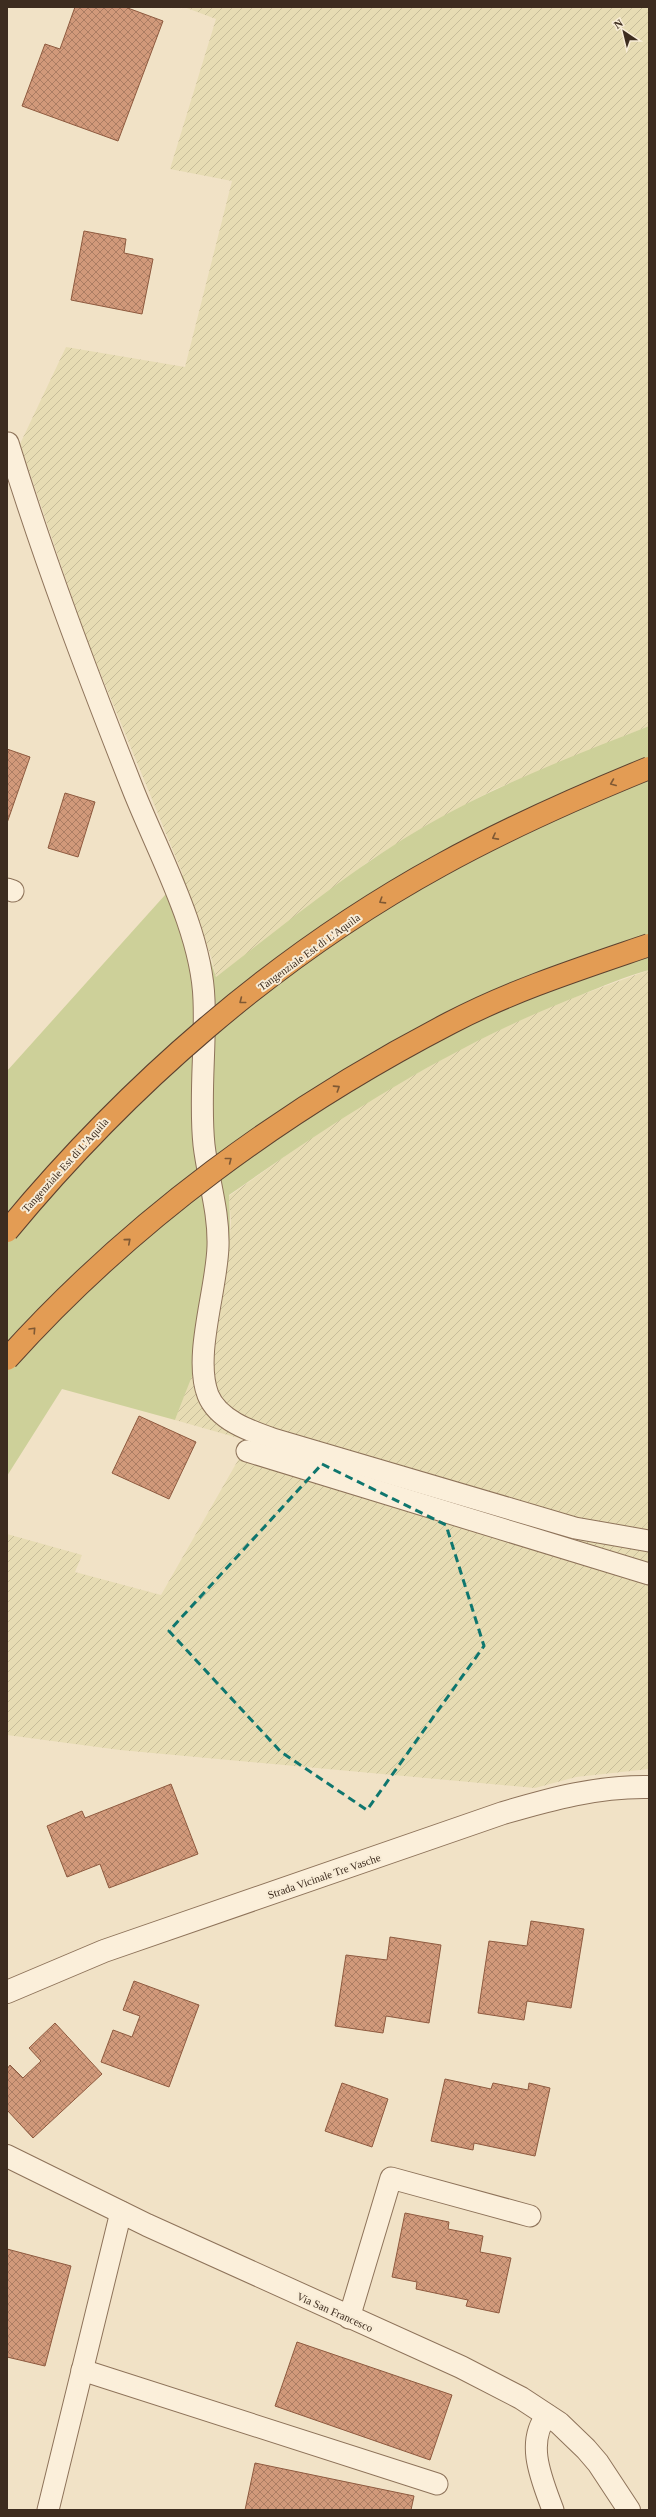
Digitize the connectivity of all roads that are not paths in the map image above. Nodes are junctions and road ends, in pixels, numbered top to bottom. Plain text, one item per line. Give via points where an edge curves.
1 (8, 443) dead end
2 (649, 768) edge
3 (649, 945) edge
4 (7, 1231) edge
5 (7, 1359) edge
6 (246, 1451) dead end
7 (649, 1541) edge
8 (649, 1574) edge
9 (649, 1787) edge
10 (7, 1992) edge
11 (7, 2156) edge
12 (121, 2212) junction
13 (530, 2216) dead end
14 (349, 2318) junction
15 (82, 2370) junction
16 (547, 2415) junction
17 (437, 2484) dead end
18 (48, 2510) edge
19 (552, 2510) edge
20 (629, 2510) edge

1 - 7 lane via 74,637 181,906 202,982 204,1144 216,1206 218,1245 204,1345 205,1386 210,1400 231,1420 273,1439 575,1528
2 -> 4 highway, Tangenziale Est di L'Aquila, bridge via 573,800 440,865 381,901 294,960 172,1058 120,1106 49,1180
5 -> 3 highway, bridge via 92,1272 168,1207 248,1146 356,1076 452,1022 555,978
6 - 8 lane
9 - 10 street, Strada Vicinale Tre Vasche via 597,1790 564,1796 503,1813 104,1951
11 - 12 street, Via San Francesco
12 - 14 street, Via San Francesco
12 - 15 lane
13 - 14 lane via 391,2178
14 - 16 street, Via San Francesco via 461,2368
15 - 17 lane
15 - 18 lane
16 - 19 lane via 538,2428 536,2449
16 - 20 street, Via San Francesco via 570,2432 598,2463

